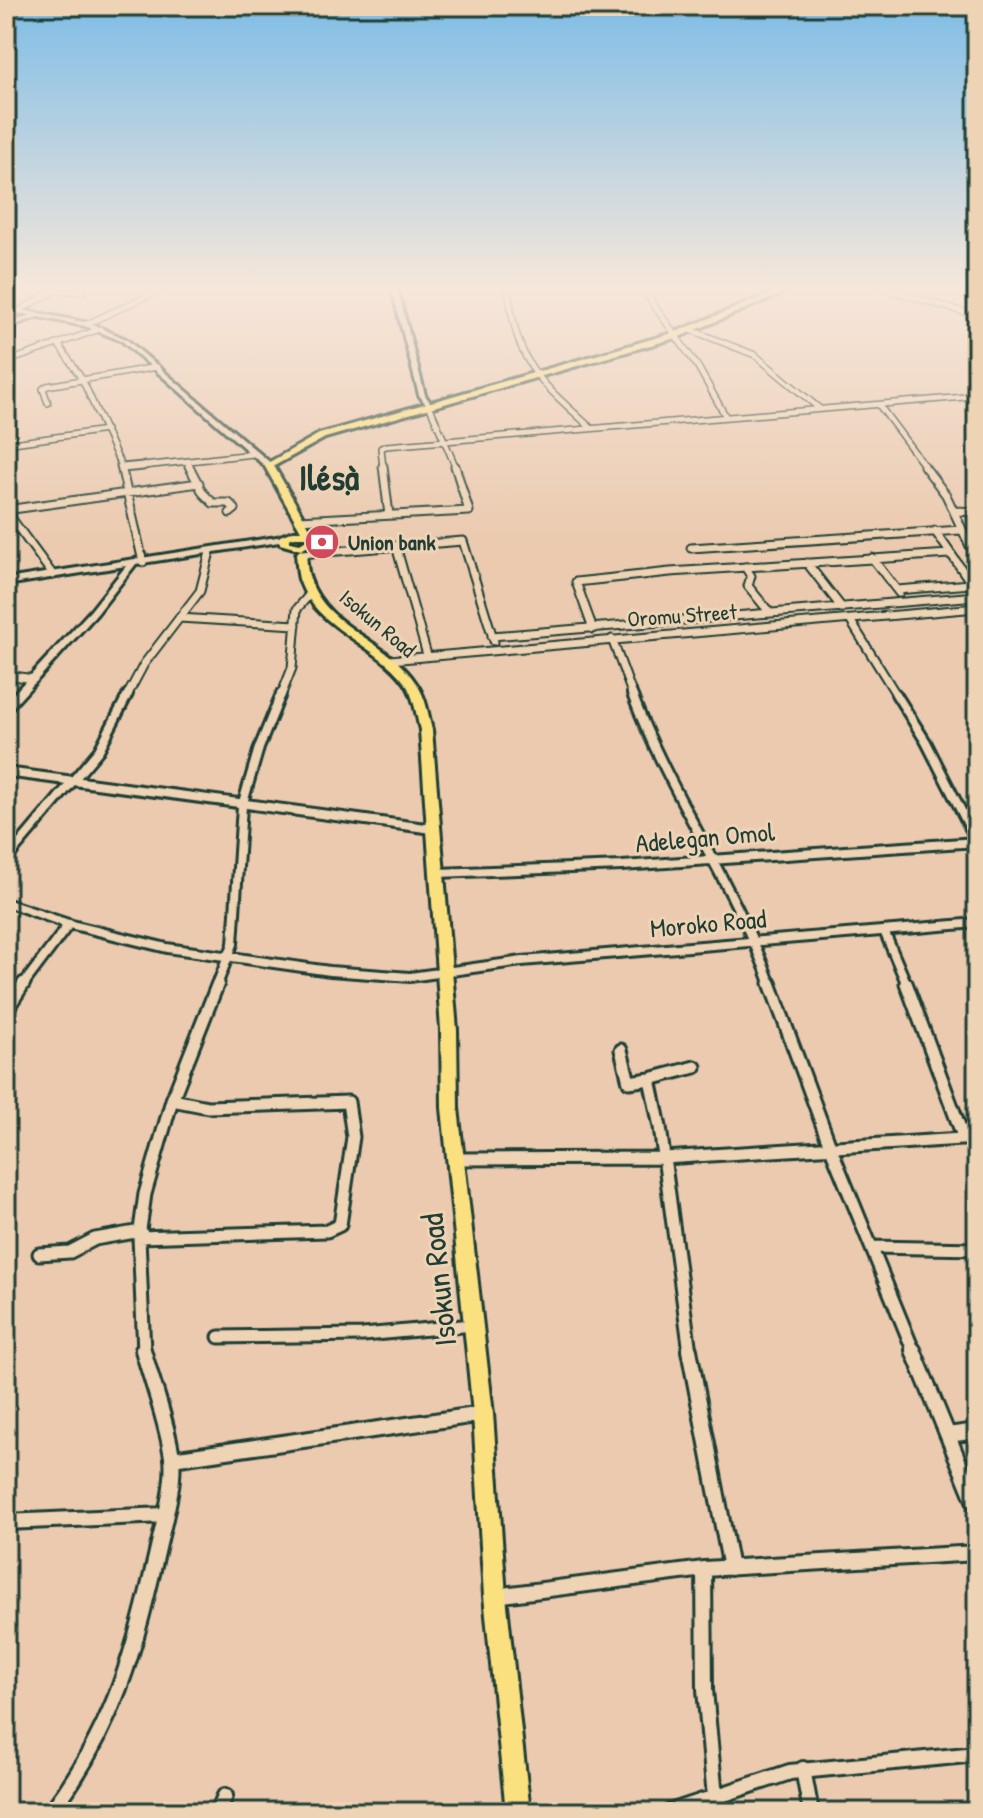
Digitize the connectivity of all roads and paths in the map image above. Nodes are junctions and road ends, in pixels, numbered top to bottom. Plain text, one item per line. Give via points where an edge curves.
1 (77, 372) edge
2 (127, 372) edge
3 (163, 372) edge
4 (416, 372) edge
5 (531, 372) edge
6 (544, 372) edge
7 (698, 372) edge
8 (775, 372) edge
9 (533, 375) junction
10 (82, 379) junction
11 (975, 397) edge
12 (48, 403) dead end
13 (429, 405) junction
14 (879, 405) junction
15 (820, 409) junction
16 (726, 417) junction
17 (590, 427) junction
18 (108, 435) junction
19 (446, 440) junction
20 (6, 444) edge
21 (253, 454) junction
22 (188, 463) junction
23 (269, 465) junction
24 (122, 468) junction
25 (199, 483) junction
26 (125, 493) junction
27 (6, 510) edge
28 (955, 511) junction
29 (977, 512) edge
30 (230, 513) dead end
31 (389, 515) junction
32 (9, 519) edge
33 (300, 521) junction
34 (961, 530) junction
35 (935, 531) junction
36 (309, 539) junction
37 (292, 544) junction
38 (396, 546) junction
39 (691, 548) dead end
40 (210, 552) junction
41 (949, 554) junction
42 (872, 558) junction
43 (977, 561) edge
44 (143, 562) junction
45 (807, 563) junction
46 (132, 564) junction
47 (745, 567) junction
48 (53, 575) junction
49 (6, 582) edge
50 (897, 590) junction
51 (975, 590) edge
52 (309, 595) junction
53 (905, 601) junction
54 (842, 608) junction
55 (977, 608) edge
56 (770, 613) junction
57 (179, 618) junction
58 (850, 620) junction
59 (296, 625) junction
60 (593, 629) junction
61 (492, 636) junction
62 (612, 639) junction
63 (496, 648) junction
64 (427, 655) junction
65 (390, 660) junction
66 (6, 675) edge
67 (34, 679) junction
68 (6, 708) edge
69 (6, 772) edge
70 (73, 779) junction
71 (242, 806) junction
72 (433, 829) junction
73 (977, 842) edge
74 (710, 857) junction
75 (6, 860) edge
76 (437, 873) junction
77 (6, 902) edge
78 (977, 923) edge
79 (69, 924) junction
80 (884, 931) junction
81 (755, 941) junction
82 (228, 957) junction
83 (443, 972) junction
84 (6, 1011) edge
85 (621, 1050) dead end
86 (695, 1067) dead end
87 (650, 1079) junction
88 (172, 1100) junction
89 (977, 1138) edge
90 (964, 1139) junction
91 (830, 1146) junction
92 (664, 1158) junction
93 (456, 1159) junction
94 (140, 1234) junction
95 (872, 1247) junction
96 (977, 1249) edge
97 (39, 1254) dead end
98 (473, 1325) junction
99 (219, 1337) dead end
100 (483, 1414) junction
101 (977, 1431) edge
102 (948, 1435) junction
103 (172, 1459) junction
104 (977, 1507) edge
105 (165, 1515) junction
106 (6, 1522) edge
107 (977, 1553) edge
108 (731, 1568) junction
109 (704, 1569) junction
110 (495, 1596) junction
111 (977, 1754) edge
112 (803, 1769) junction
113 (225, 1796) dead end
114 (715, 1797) junction
115 (51, 1812) edge
116 (218, 1812) edge
117 (518, 1812) edge
118 (670, 1812) edge
119 (811, 1812) edge

1 - 10 street
2 - 10 street
3 - 21 street
4 - 13 street
5 - 9 street
6 - 9 main road
7 - 16 street
8 - 15 street
9 - 13 main road
9 - 17 street
10 - 12 street via 44,387
10 - 18 street
11 - 14 street
13 - 19 street
13 - 23 main road via 330,432
14 - 15 street
14 - 28 street
15 - 16 street
16 - 17 street
17 - 19 street
18 - 20 street
18 - 24 street
19 - 31 street via 383,447
19 - 31 street via 470,509
21 - 22 street
21 - 23 street
22 - 24 street
22 - 25 street
23 - 33 main road
24 - 26 street
25 - 26 street
25 - 30 street via 210,501 229,503 235,509
26 - 27 street
26 - 44 street
27 - 32 street
28 - 29 street
28 - 34 street
31 - 33 street
32 - 48 street
33 - 36 main road
33 - 37 main road
34 - 35 street
34 - 43 street
35 - 39 street
35 - 41 street
36 - 37 main road
36 - 37 main road
37 - 38 street
37 - 40 main road
37 - 52 main road, Isokun Road
38 - 61 street via 463,541
38 - 64 street
40 - 44 main road
40 - 57 street via 200,591
41 - 42 street
41 - 51 street
42 - 45 street
42 - 50 street
44 - 46 main road
45 - 47 street
45 - 54 street
46 - 48 main road
46 - 67 main road
47 - 56 street via 751,576 748,586
47 - 60 street via 576,582
48 - 49 main road
50 - 51 street
50 - 53 street
51 - 53 street
52 - 59 street via 297,609
52 - 65 main road, Isokun Road
53 - 54 street
54 - 56 street
55 - 58 street, Oromu Street
56 - 60 street
57 - 59 street
57 - 70 street via 144,664 99,750
58 - 62 street, Oromu Street
58 - 73 street via 906,709
59 - 71 street via 292,668
60 - 61 street
61 - 63 street
62 - 63 street, Oromu Street
62 - 74 street via 653,747
63 - 64 street, Oromu Street
64 - 65 street, Oromu Street
65 - 72 main road, Isokun Road via 416,692 426,736
66 - 67 street
67 - 68 main road
69 - 70 street
70 - 71 street
70 - 75 street
71 - 72 street
71 - 82 street via 236,933
72 - 76 main road, Isokun Road
73 - 74 street, Adelegan Omol
74 - 76 street, Adelegan Omol
74 - 81 street
76 - 83 main road, Isokun Road
77 - 79 street, Moroko Road
78 - 80 street, Moroko Road
79 - 82 street, Moroko Road
79 - 84 street
80 - 81 street, Moroko Road
80 - 90 street
81 - 83 street, Moroko Road
81 - 91 street
82 - 83 street, Moroko Road via 378,975
82 - 88 street
83 - 93 main road, Isokun Road
85 - 87 street via 629,1082
86 - 87 street
87 - 92 street
88 - 94 street via 145,1194
88 - 94 street via 208,1107 348,1102 353,1137 340,1225 327,1231
89 - 90 street
90 - 91 street
91 - 92 street
91 - 95 street
92 - 93 street
92 - 108 street via 682,1312
93 - 98 main road, Isokun Road
94 - 97 street via 95,1239 70,1252
94 - 103 street via 142,1345
95 - 96 street
95 - 102 street
98 - 99 street via 363,1335
98 - 100 main road, Isokun Road
100 - 103 street
100 - 110 main road, Isokun Road
101 - 102 street
102 - 104 street
103 - 105 street
105 - 106 street
105 - 115 street via 136,1643 111,1715
107 - 108 street
108 - 109 street
109 - 110 street
109 - 114 street via 705,1690
110 - 117 main road, Isokun Road
111 - 112 street
112 - 114 street
112 - 119 street
113 - 116 street
114 - 118 street

